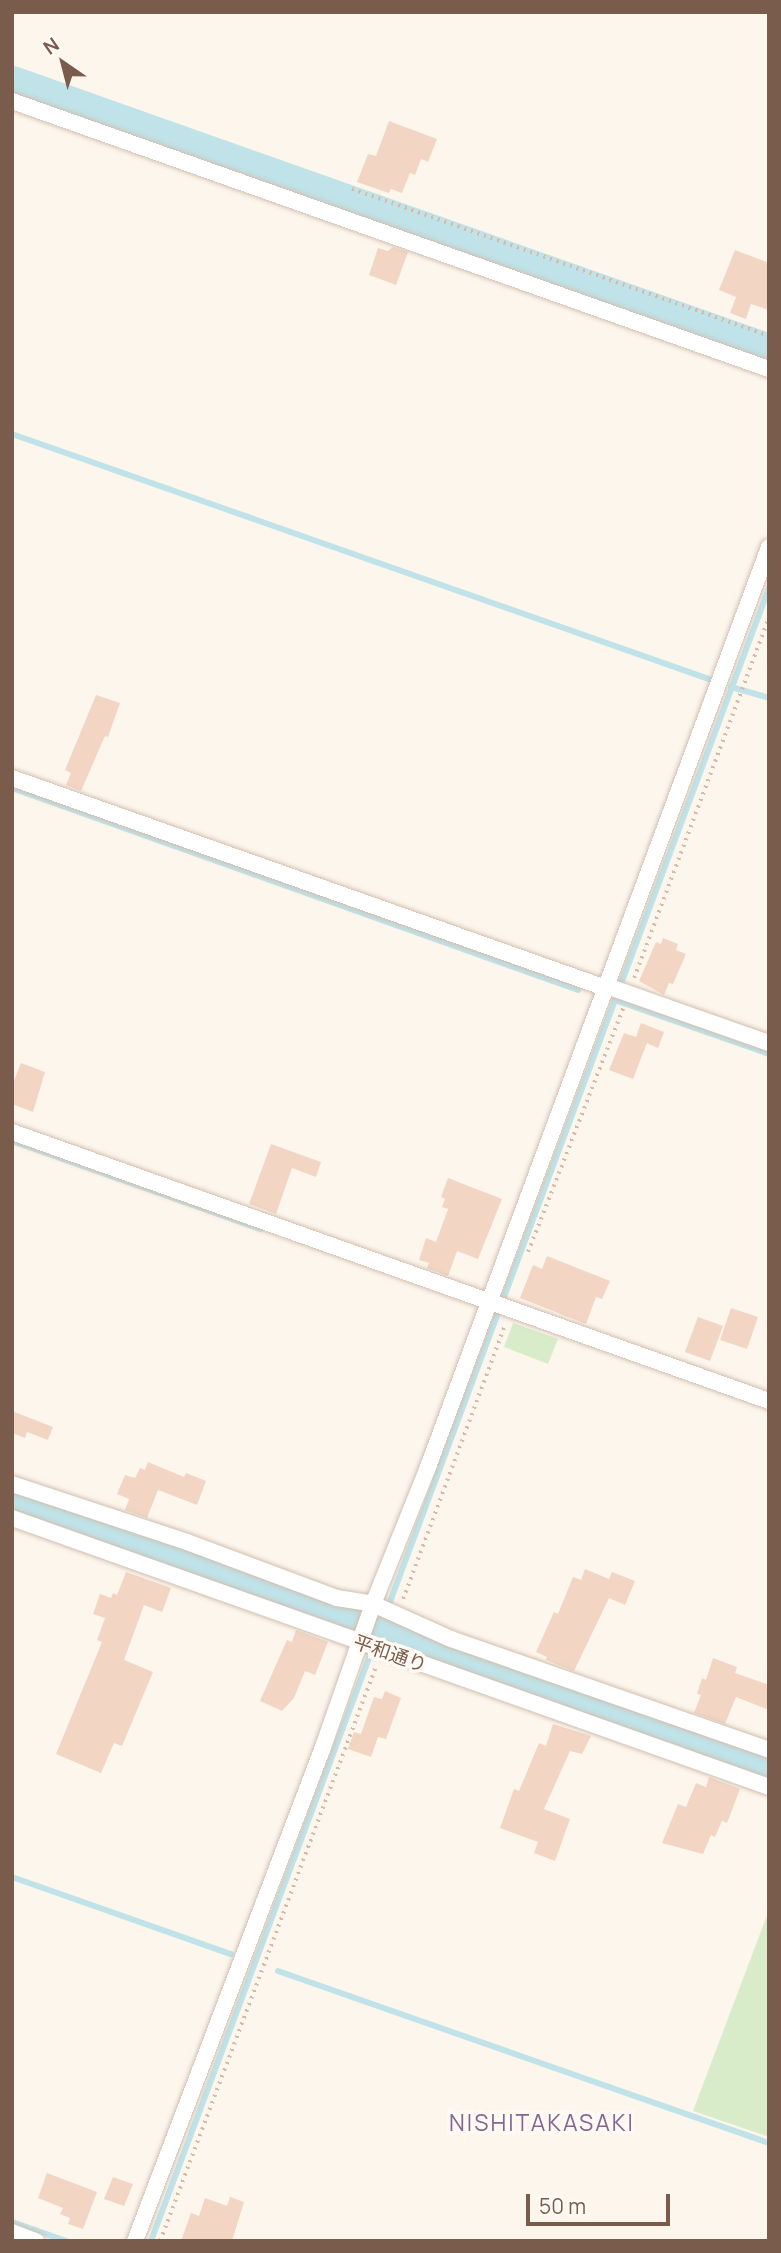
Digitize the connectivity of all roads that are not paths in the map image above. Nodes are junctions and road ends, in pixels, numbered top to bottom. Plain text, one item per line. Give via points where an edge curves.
1 (12, 101) edge
2 (769, 369) edge
3 (769, 547) edge
4 (12, 778) edge
5 (616, 992) junction
6 (769, 1043) edge
7 (12, 1132) edge
8 (499, 1307) junction
9 (769, 1401) edge
10 (12, 1484) edge
11 (12, 1518) edge
12 (384, 1610) junction
13 (369, 1645) junction
14 (769, 1749) edge
15 (769, 1787) edge
16 (12, 2232) edge
17 (36, 2241) edge
18 (135, 2241) edge

1 - 2 street
3 - 5 street
4 - 5 street
5 - 6 street
5 - 8 street
7 - 8 street
8 - 9 street
8 - 12 street
10 - 12 street via 337,1598
11 - 13 street, 平和通り
12 - 13 street
12 - 14 street via 499,1657
13 - 15 street, 平和通り
13 - 18 street
16 - 17 street

